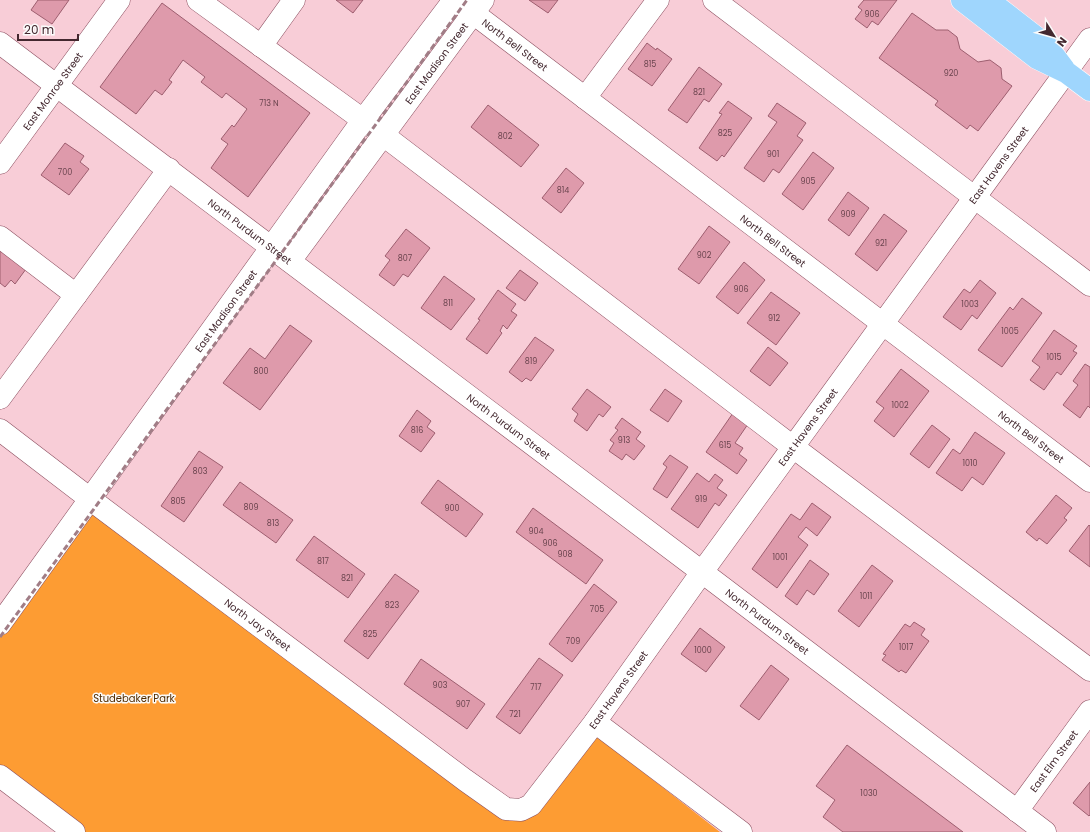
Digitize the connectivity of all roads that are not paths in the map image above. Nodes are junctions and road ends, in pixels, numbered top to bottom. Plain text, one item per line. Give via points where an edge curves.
1 (119, 0) edge
2 (198, 0) edge
3 (294, 0) edge
4 (658, 0) edge
5 (714, 0) edge
6 (962, 0) edge
7 (988, 0) edge
8 (467, 3) edge
9 (1090, 39) edge
10 (0, 43) edge
11 (261, 46) junction
12 (1066, 72) junction
13 (56, 85) junction
14 (1090, 90) edge
15 (586, 98) junction
16 (363, 120) junction
17 (384, 134) junction
18 (0, 163) edge
19 (169, 170) junction
20 (976, 197) junction
21 (0, 237) edge
22 (272, 248) junction
23 (290, 261) junction
24 (1090, 285) edge
25 (76, 296) junction
26 (884, 324) junction
27 (0, 398) edge
28 (0, 430) edge
29 (793, 447) junction
30 (1090, 481) edge
31 (90, 499) junction
32 (702, 572) junction
33 (0, 624) edge
34 (1090, 670) edge
35 (1090, 711) edge
36 (595, 722) junction
37 (0, 776) edge
38 (521, 810) joint
39 (1030, 824) edge
40 (74, 832) edge
41 (741, 832) edge

1 - 13 street, East Monroe Street
2 - 11 street
3 - 11 street
4 - 15 street
5 - 20 street
6 - 12 main road via 1037,58
7 - 12 main road via 1046,45
8 - 15 street, North Bell Street
8 - 16 street, East Madison Street
8 - 17 street, East Madison Street
9 - 12 street, East Havens Street
10 - 13 street, North Purdum Street
11 - 16 street
12 - 14 main road
12 - 20 street, East Havens Street
13 - 18 street, East Monroe Street
13 - 19 street, North Purdum Street
15 - 26 street, North Bell Street
16 - 17 street
16 - 22 street, East Madison Street
17 - 23 street, East Madison Street
17 - 29 street
19 - 22 street, North Purdum Street
19 - 25 street
20 - 24 street
20 - 26 street, East Havens Street
21 - 25 street
22 - 23 street, North Purdum Street
22 - 31 street, East Madison Street
23 - 32 street, North Purdum Street
25 - 27 street
26 - 29 street, East Havens Street
26 - 30 street, North Bell Street
28 - 31 street, North Jay Street
29 - 32 street, East Havens Street
29 - 34 street
31 - 33 street, East Madison Street
31 - 38 street, North Jay Street via 465,780 506,809
32 - 36 street, East Havens Street
32 - 39 street, North Purdum Street
35 - 39 street, East Elm Street
36 - 38 street, East Havens Street via 530,805
36 - 41 street
37 - 40 street

